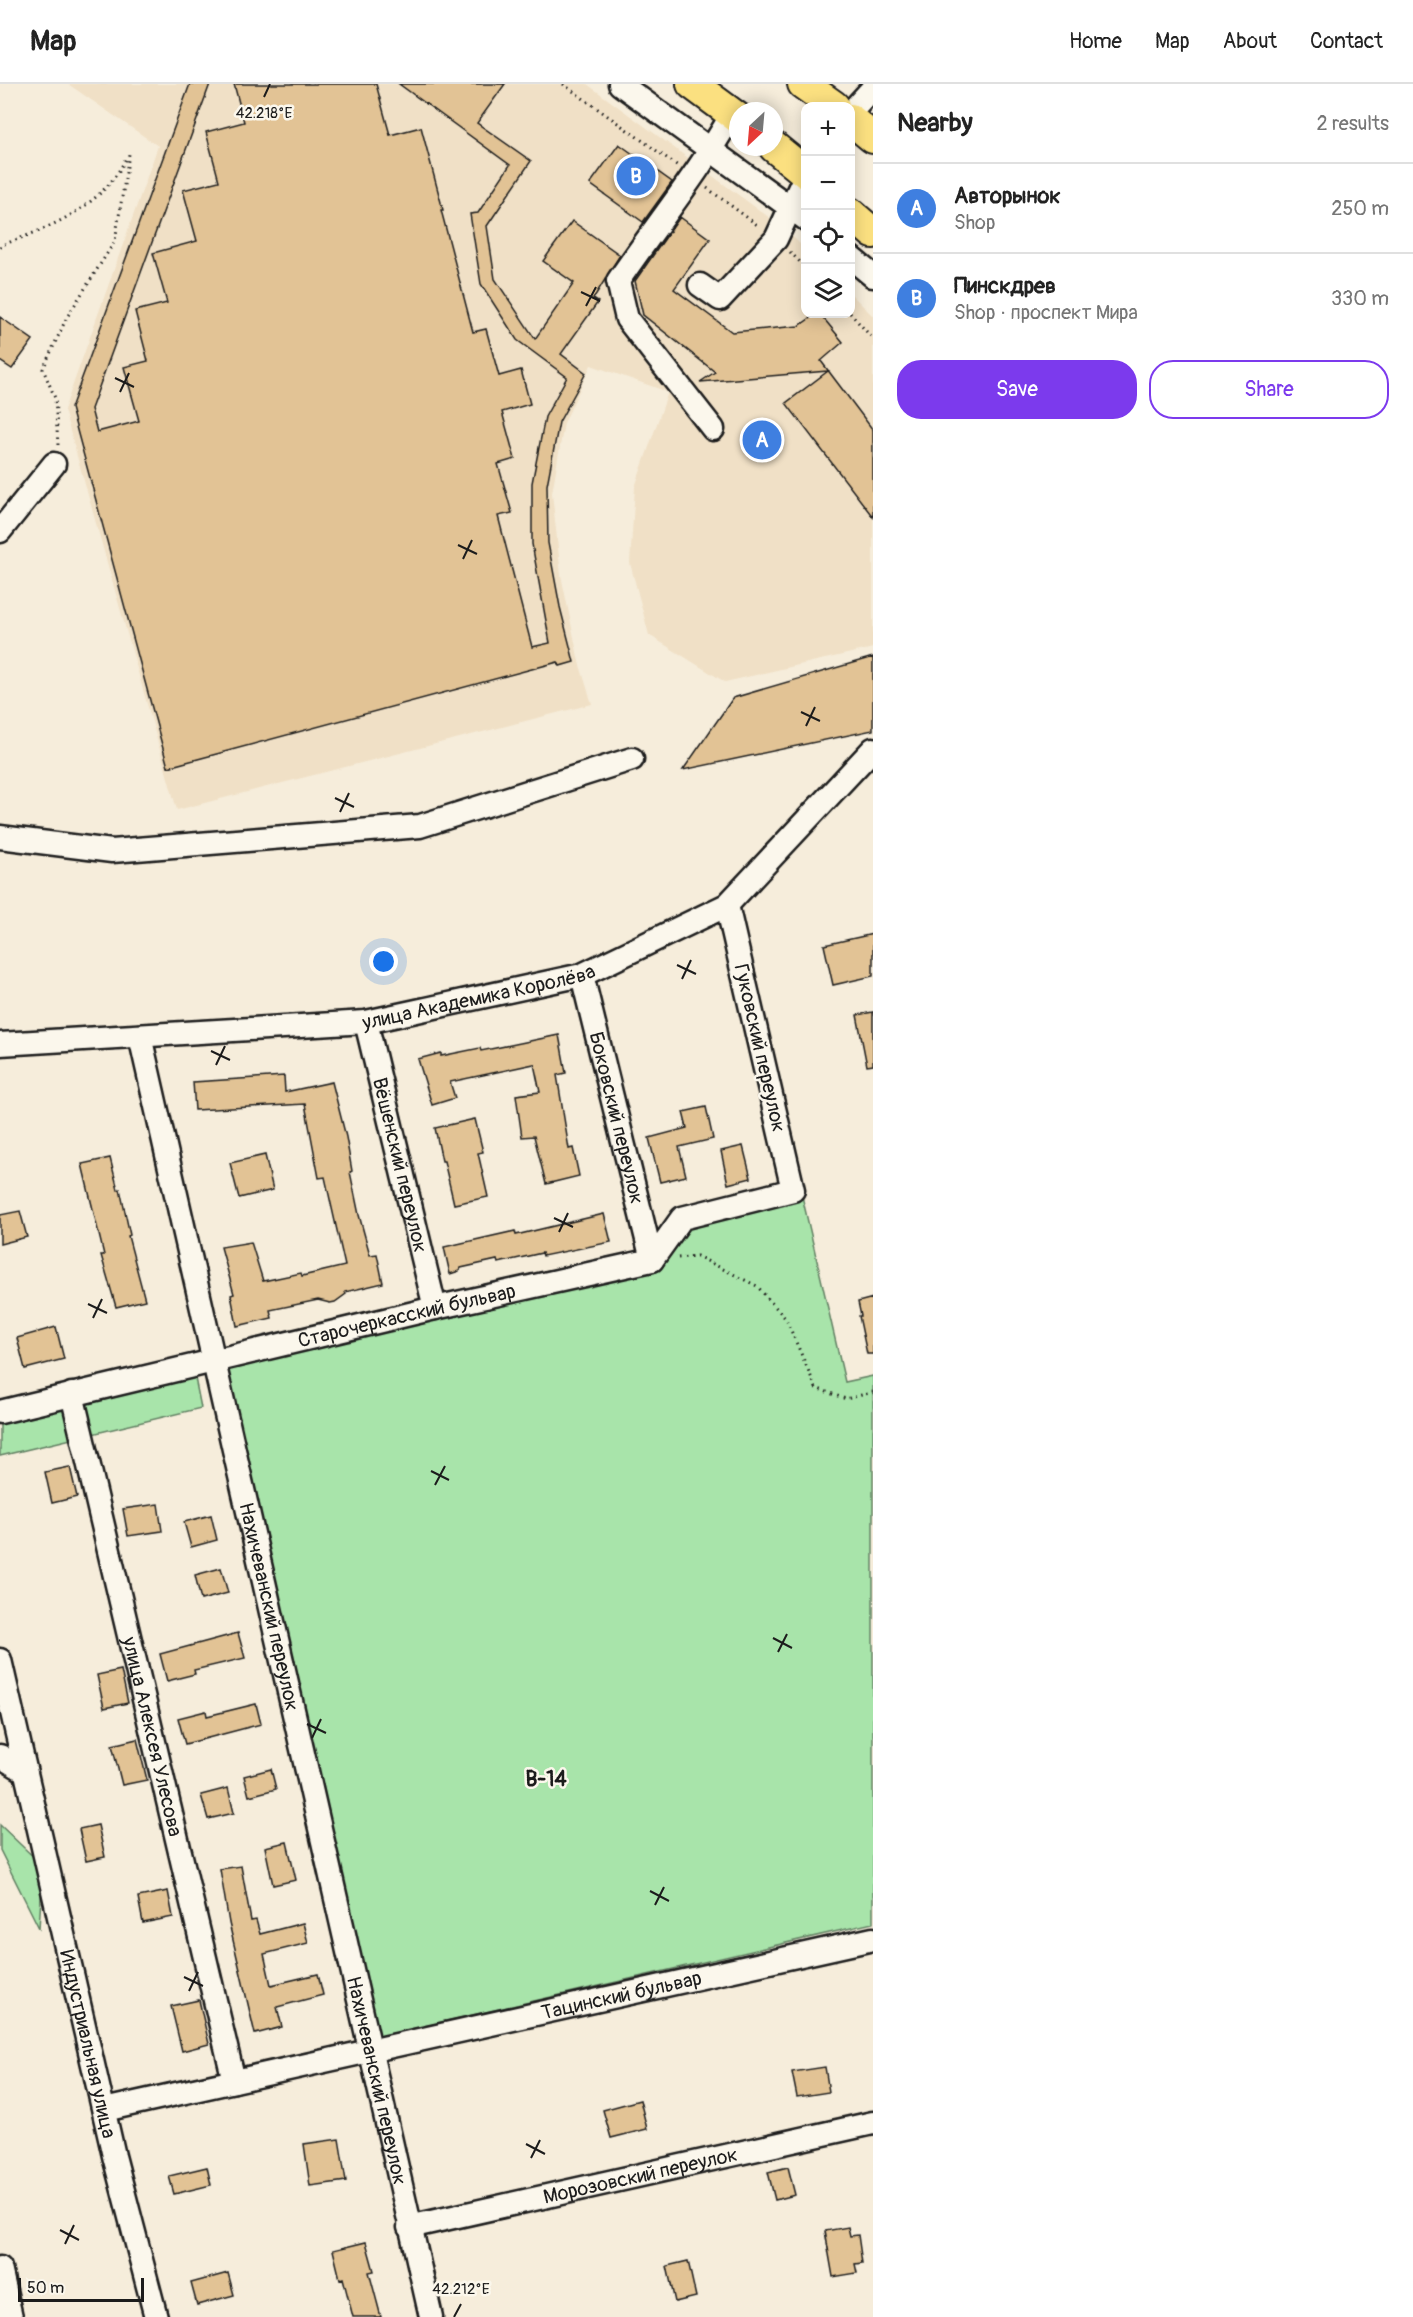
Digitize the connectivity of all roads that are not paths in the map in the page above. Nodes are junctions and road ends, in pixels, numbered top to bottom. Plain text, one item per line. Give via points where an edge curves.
1 (620, 84) edge
2 (692, 84) edge
3 (803, 84) edge
4 (873, 88) edge
5 (828, 102) edge
6 (855, 108) edge
7 (729, 112) edge
8 (855, 123) edge
9 (729, 125) edge
10 (873, 138) edge
11 (712, 150) junction
12 (783, 154) edge
13 (801, 169) edge
14 (801, 198) edge
15 (798, 213) edge
16 (855, 218) edge
17 (873, 234) edge
18 (855, 261) edge
19 (873, 276) edge
20 (700, 285) dead end
21 (713, 429) dead end
22 (54, 464) road end
23 (0, 531) edge
24 (873, 749) edge
25 (632, 759) dead end
26 (0, 837) edge
27 (728, 905) junction
28 (582, 975) junction
29 (366, 1022) junction
30 (140, 1036) junction
31 (0, 1044) edge
32 (652, 1260) junction
33 (435, 1308) junction
34 (213, 1360) junction
35 (72, 1394) junction
36 (0, 1412) edge
37 (0, 1660) edge
38 (0, 1756) edge
39 (25, 1771) junction
40 (873, 1939) edge
41 (369, 2053) junction
42 (234, 2080) junction
43 (104, 2110) junction
44 (873, 2123) edge
45 (409, 2227) junction
46 (0, 2268) edge
47 (11, 2317) edge
48 (156, 2317) edge
49 (431, 2317) edge

1 - 11 street
2 - 7 main road
3 - 5 main road
4 - 6 street
8 - 10 main road
9 - 11 street
11 - 15 street
11 - 21 street via 618,281 627,319
12 - 13 main road
14 - 15 street
15 - 20 street via 720,299
16 - 17 main road
18 - 19 street
22 - 23 street
24 - 27 street, улица Академика Королёва
25 - 26 street via 420,826 112,851
27 - 28 street, улица Академика Королёва
27 - 32 street, Гуковский переулок via 793,1191 682,1218
28 - 29 street, улица Академика Королёва
28 - 32 street, Боковский переулок
29 - 30 street, улица Академика Королёва
29 - 33 street, Вёшенский переулок
30 - 31 street, улица Академика Королёва
30 - 34 street, Нахичеванский переулок
32 - 33 street, Старочеркасский бульвар
33 - 34 street, Старочеркасский бульвар
34 - 35 street, Старочеркасский бульвар
34 - 41 street, Нахичеванский переулок
35 - 36 street, Старочеркасский бульвар
35 - 42 street, улица Алексея Улесова
37 - 39 street, Индустриальная улица
38 - 39 street
39 - 43 street, Индустриальная улица
40 - 41 street, Тацинский бульвар
41 - 42 street, Тацинский бульвар
41 - 45 street, Нахичеванский переулок
42 - 43 street, Тацинский бульвар
43 - 48 street, Индустриальная улица
44 - 45 street, Морозовский переулок
45 - 49 street, Нахичеванский переулок
46 - 47 street

